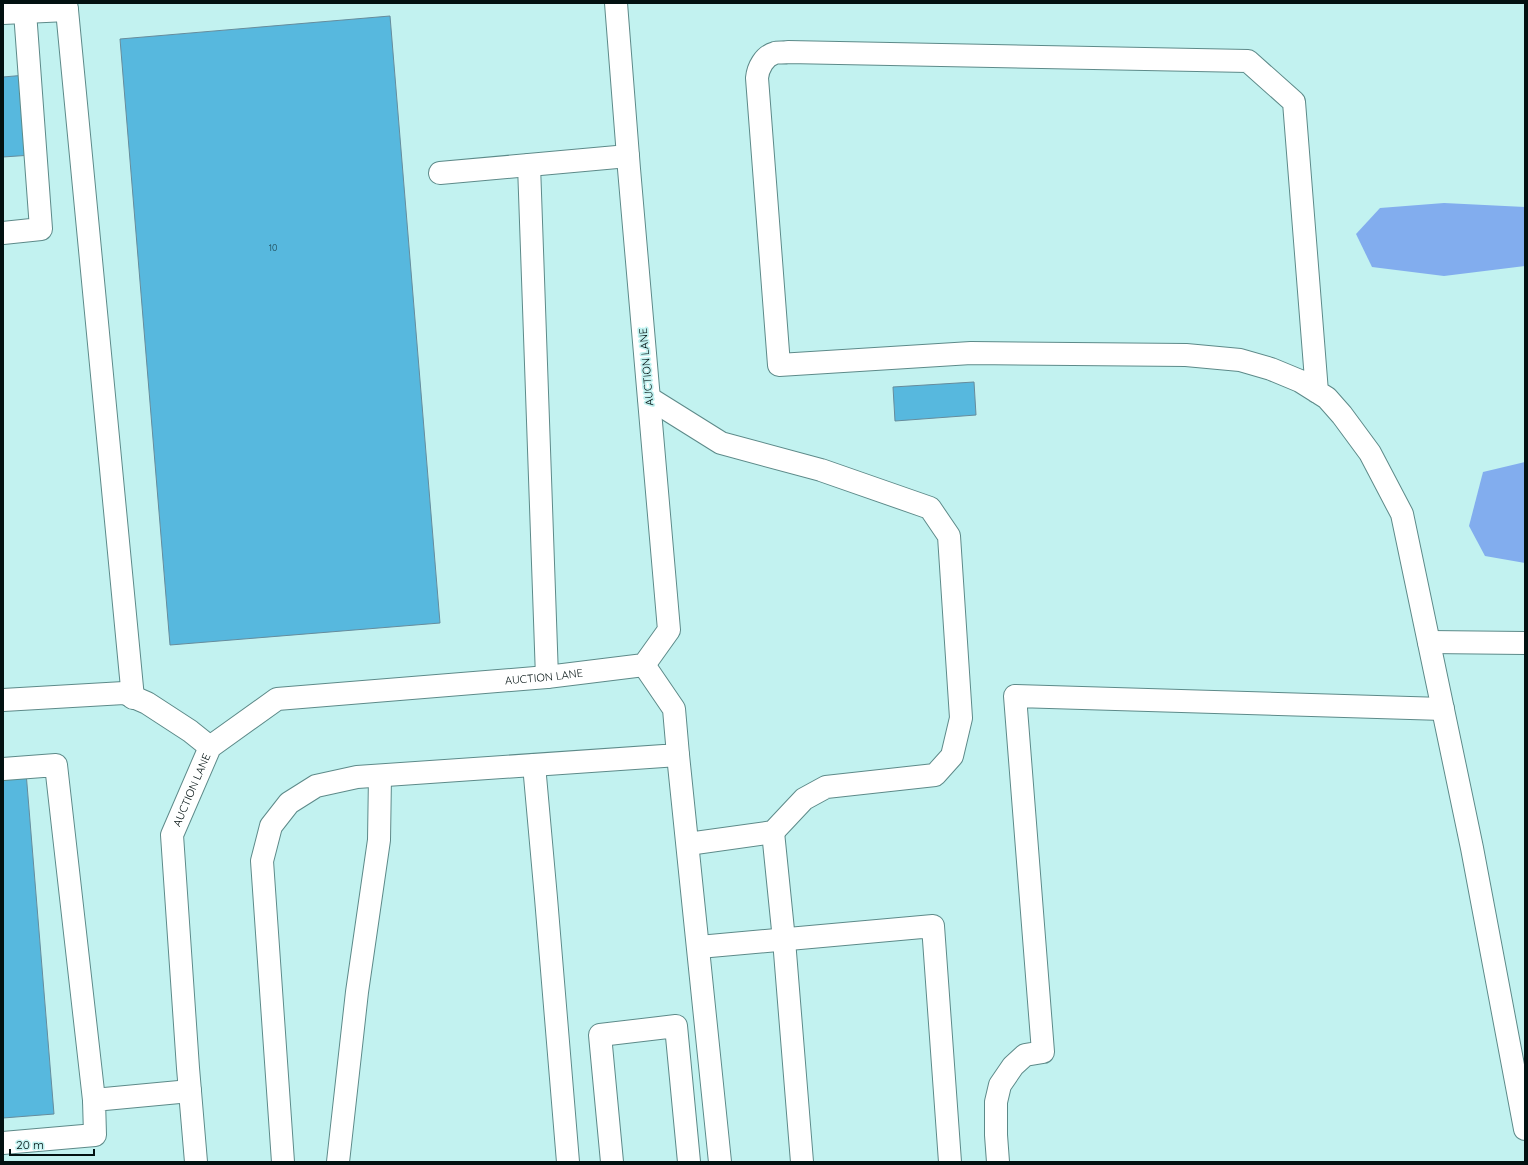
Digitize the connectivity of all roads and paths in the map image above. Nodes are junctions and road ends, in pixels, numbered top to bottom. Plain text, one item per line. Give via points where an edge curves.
1 (616, 3) edge
2 (67, 6) edge
3 (25, 12) junction
4 (3, 13) edge
5 (628, 156) junction
6 (529, 165) junction
7 (440, 173) dead end
8 (3, 233) edge
9 (1317, 392) junction
10 (649, 398) junction
11 (1429, 642) junction
12 (1525, 643) edge
13 (644, 665) junction
14 (546, 677) junction
15 (133, 698) junction
16 (3, 700) edge
17 (1443, 709) junction
18 (210, 747) junction
19 (678, 755) junction
20 (534, 765) junction
21 (3, 769) edge
22 (380, 776) junction
23 (773, 832) junction
24 (688, 844) junction
25 (784, 940) junction
26 (699, 947) junction
27 (190, 1091) junction
28 (94, 1100) junction
29 (1525, 1129) edge
30 (3, 1143) edge
31 (196, 1162) edge
32 (283, 1162) edge
33 (338, 1162) edge
34 (568, 1162) edge
35 (612, 1162) edge
36 (689, 1162) edge
37 (720, 1162) edge
38 (802, 1162) edge
39 (950, 1162) edge
40 (998, 1162) edge

1 - 5 street, AUCTION LANE
2 - 3 street
2 - 15 street
3 - 4 street
3 - 8 street via 41,229
5 - 6 street
5 - 10 street, AUCTION LANE
6 - 7 street
6 - 14 street
9 - 9 street via 1272,368 1240,360 1186,355 971,353 779,365 758,69 764,60 774,53 788,52 1248,61 1294,102
9 - 11 street via 1327,398 1342,415 1370,453 1402,514
10 - 13 street, AUCTION LANE via 669,630
10 - 23 street via 721,443 821,470 930,508 950,536 961,718 952,756 935,775 826,787 804,800
11 - 12 street
11 - 17 street
13 - 14 street, AUCTION LANE
13 - 19 street via 674,709
14 - 18 street, AUCTION LANE via 277,699
15 - 16 street via 124,693
15 - 18 street via 172,719
17 - 29 street
17 - 40 street via 1015,696 1043,1052 1025,1055 1013,1066 1000,1085 996,1102
18 - 27 street, AUCTION LANE via 172,834
19 - 20 street
19 - 24 street
20 - 22 street
20 - 34 street
21 - 28 street via 56,765
22 - 32 street via 358,777 316,786 289,803 271,826 267,840 262,861
22 - 33 street via 379,846 357,992
23 - 24 street
23 - 25 street
24 - 26 street
25 - 26 street
25 - 38 street
25 - 39 street via 932,926
26 - 37 street
27 - 28 street
27 - 31 street, AUCTION LANE
28 - 30 street via 95,1135
35 - 36 street via 600,1035 676,1026

